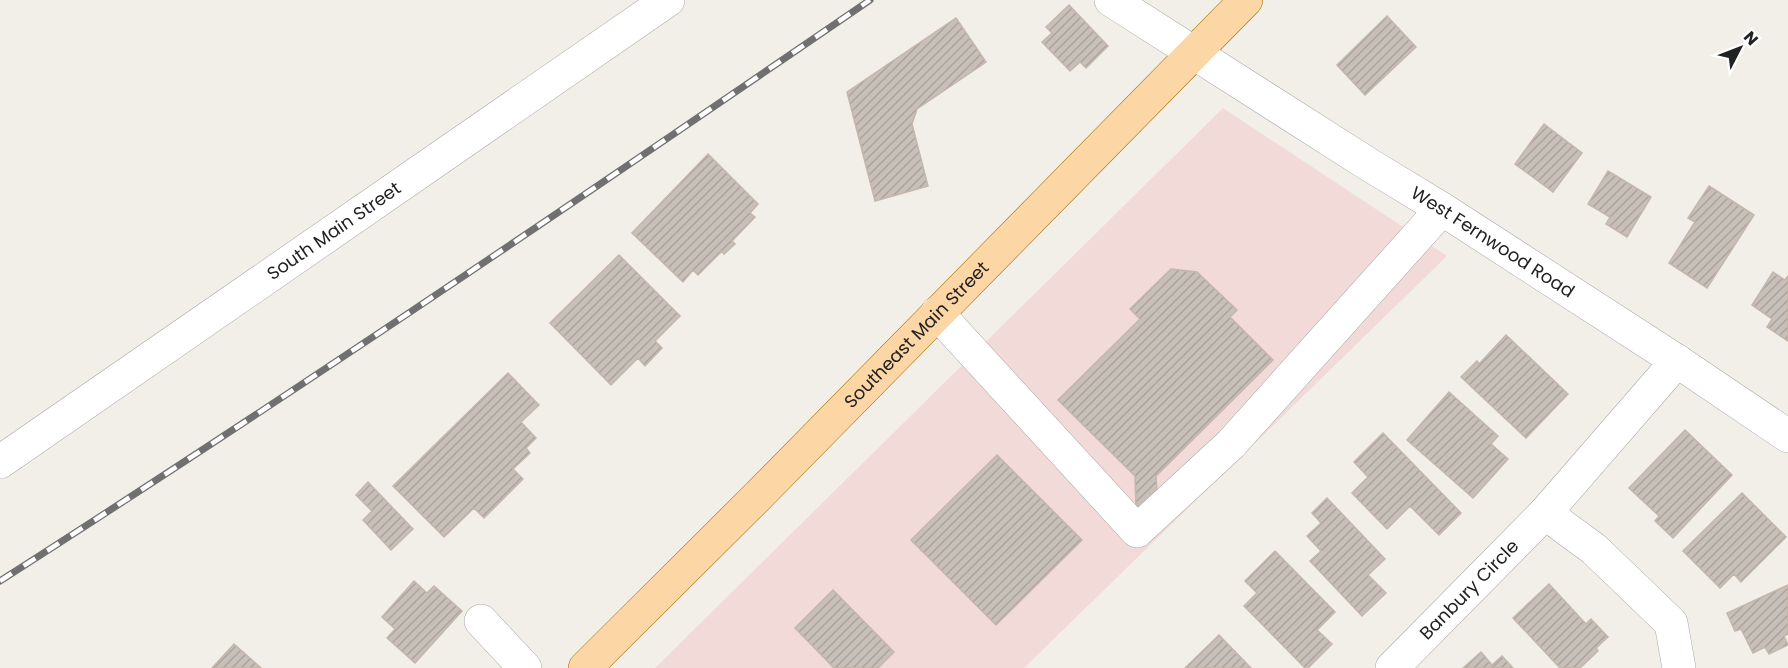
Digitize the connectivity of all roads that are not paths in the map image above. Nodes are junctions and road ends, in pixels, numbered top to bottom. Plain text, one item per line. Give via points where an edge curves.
1 (668, 0) edge
2 (1111, 0) edge
3 (1246, 0) edge
4 (1194, 52) junction
5 (1442, 209) junction
6 (937, 313) junction
7 (1677, 361) junction
8 (1788, 436) edge
9 (0, 462) edge
10 (1545, 513) junction
11 (482, 621) dead end
12 (525, 668) edge
13 (585, 668) edge
14 (1392, 668) edge
15 (1679, 668) edge

1 - 9 street, South Main Street
2 - 4 street, West Fernwood Road
3 - 4 main road, Southeast Main Street
4 - 5 street, West Fernwood Road
4 - 6 main road, Southeast Main Street
5 - 6 street via 1231,444 1137,531
5 - 7 street, West Fernwood Road
6 - 13 main road, Southeast Main Street
7 - 8 street, West Fernwood Road
7 - 10 street, Banbury Circle
10 - 14 street, Banbury Circle
10 - 15 street via 1594,549 1671,623
11 - 12 street

